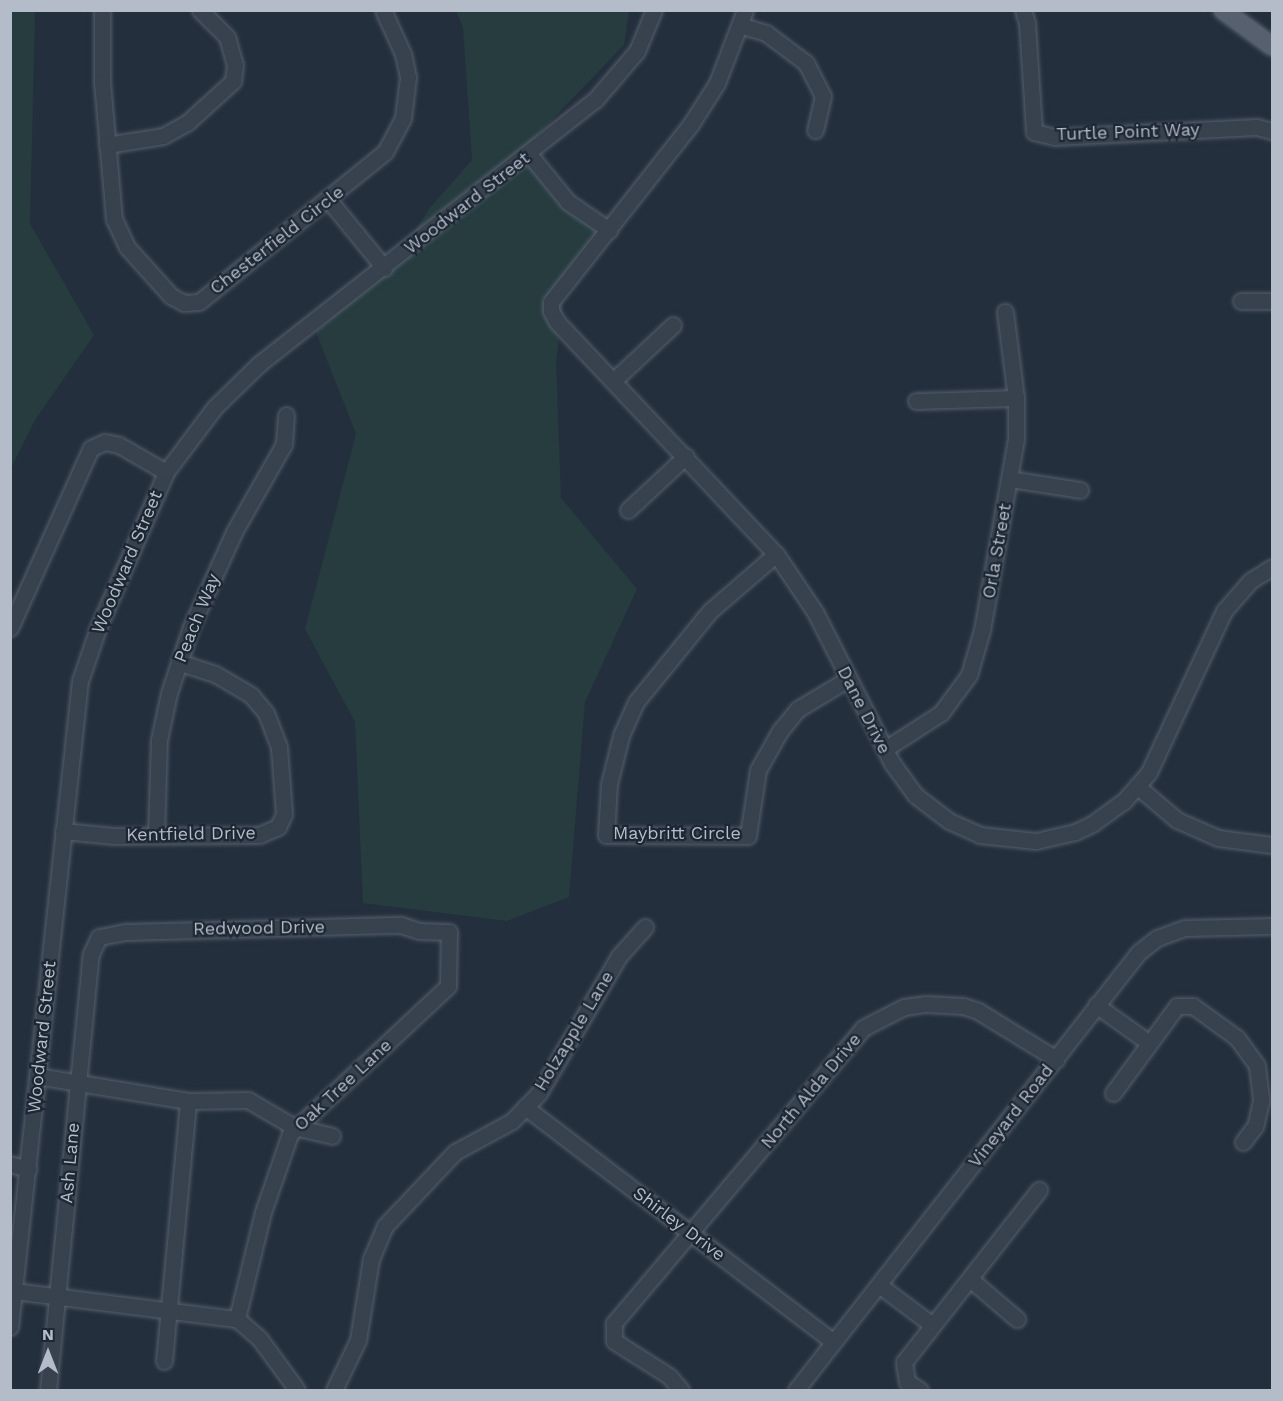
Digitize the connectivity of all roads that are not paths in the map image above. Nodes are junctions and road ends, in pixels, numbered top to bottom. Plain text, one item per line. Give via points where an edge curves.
1 (102, 10) edge
2 (200, 10) edge
3 (383, 10) edge
4 (654, 10) edge
5 (1023, 10) edge
6 (1223, 10) edge
7 (743, 18) edge
8 (1272, 46) edge
9 (815, 130) dead end
10 (1272, 131) edge
11 (107, 145) junction
12 (529, 154) junction
13 (328, 199) junction
14 (609, 230) junction
15 (384, 268) junction
16 (1241, 301) dead end
17 (1272, 301) edge
18 (1005, 312) dead end
19 (673, 326) dead end
20 (613, 381) junction
21 (1016, 398) junction
22 (916, 401) dead end
23 (286, 415) dead end
24 (686, 456) junction
25 (166, 472) junction
26 (1010, 479) junction
27 (1080, 490) dead end
28 (628, 510) dead end
29 (776, 554) junction
30 (1272, 567) edge
31 (10, 628) edge
32 (179, 662) junction
33 (848, 679) junction
34 (885, 749) junction
35 (1137, 786) junction
36 (63, 831) junction
37 (156, 835) junction
38 (1272, 845) edge
39 (1272, 926) edge
40 (645, 927) dead end
41 (418, 931) joint
42 (99, 937) joint
43 (1096, 1005) junction
44 (1149, 1043) junction
45 (1056, 1059) junction
46 (37, 1076) junction
47 (78, 1083) junction
48 (1113, 1093) dead end
49 (188, 1101) junction
50 (525, 1107) junction
51 (294, 1127) junction
52 (332, 1136) dead end
53 (1243, 1142) dead end
54 (10, 1164) edge
55 (28, 1169) junction
56 (1039, 1190) dead end
57 (692, 1234) junction
58 (969, 1279) junction
59 (879, 1285) junction
60 (14, 1291) junction
61 (58, 1297) junction
62 (171, 1308) junction
63 (237, 1319) junction
64 (1017, 1319) dead end
65 (931, 1324) junction
66 (10, 1327) edge
67 (833, 1342) junction
68 (164, 1360) dead end
69 (48, 1390) edge
70 (297, 1390) edge
71 (334, 1390) edge
72 (681, 1390) edge
73 (796, 1390) edge
74 (920, 1390) edge

1 - 11 street, Chesterfield Circle
2 - 11 street via 227,37 235,65 232,81 189,122 163,136
3 - 13 street, Chesterfield Circle via 404,54 408,77 404,118 385,152
4 - 12 street, Woodward Street via 624,69 595,100
5 - 10 street, Turtle Point Way via 1034,132 1054,137 1257,127
6 - 8 main road
7 - 9 street via 806,63 823,96
7 - 14 street, Dane Drive via 712,92
11 - 13 street, Chesterfield Circle via 110,203 127,247 171,296 184,303 199,302
12 - 14 street via 568,202
12 - 15 street, Woodward Street
13 - 15 street
14 - 20 street, Dane Drive via 550,302 550,311
15 - 25 street, Woodward Street via 259,364 215,407
16 - 17 street
18 - 21 street, Orla Street
19 - 20 street
20 - 24 street, Dane Drive
21 - 22 street
21 - 26 street, Orla Street
23 - 32 street, Peach Way via 284,444 234,532
24 - 28 street
24 - 29 street, Dane Drive
25 - 31 street via 119,445 105,442 91,448
25 - 36 street, Woodward Street via 98,628 80,681
26 - 27 street
26 - 34 street, Orla Street via 982,630 969,675 941,713
29 - 33 street, Dane Drive via 815,612
29 - 33 street, Maybritt Circle via 710,611 636,702 621,736 609,784 606,835 747,836 758,770 780,731 798,709
30 - 35 street, Dane Drive via 1250,581 1224,611 1149,772
32 - 37 street, Peach Way via 159,740
32 - 37 street, Kentfield Drive via 215,674 251,695 266,714 279,747 284,814 278,827 259,835
33 - 34 street, Dane Drive
34 - 35 street, Dane Drive via 915,795 949,821 980,835 1016,841 1075,832 1124,801
35 - 38 street via 1177,820 1218,838
36 - 37 street, Kentfield Drive
36 - 46 street, Woodward Street
39 - 43 street, Vineyard Road via 1185,928 1157,938 1139,952
40 - 50 street, Holzapple Lane via 619,956 539,1093
41 - 42 street, Redwood Drive via 401,925 125,932
41 - 51 street, Oak Tree Lane via 449,932 448,986
42 - 47 street, Ash Lane via 91,954
43 - 44 street
43 - 45 street, Vineyard Road
44 - 48 street
44 - 53 street via 1177,1006 1193,1006 1237,1038 1257,1066 1261,1101 1255,1126
45 - 57 street, North Alda Drive via 978,1011 926,1004 904,1007 863,1028
45 - 59 street, Vineyard Road
46 - 47 street
46 - 55 street, Woodward Street
47 - 49 street
47 - 61 street, Ash Lane
49 - 51 street via 248,1100
49 - 62 street
50 - 57 street, Shirley Drive
50 - 71 street, Holzapple Lane via 500,1129 455,1152 385,1226 371,1259 358,1340
51 - 52 street
51 - 63 street, Oak Tree Lane via 263,1212
54 - 55 street
55 - 60 street, Woodward Street
56 - 58 street
57 - 67 street, Shirley Drive
57 - 72 street, North Alda Drive via 615,1323 615,1341 669,1376
58 - 64 street
58 - 65 street
59 - 65 street
59 - 67 street, Vineyard Road
60 - 61 street
60 - 66 street, Woodward Street
61 - 62 street
61 - 69 street, Ash Lane
62 - 63 street
62 - 68 street
63 - 70 street via 259,1338
65 - 74 street via 904,1362 907,1382
67 - 73 street, Vineyard Road

